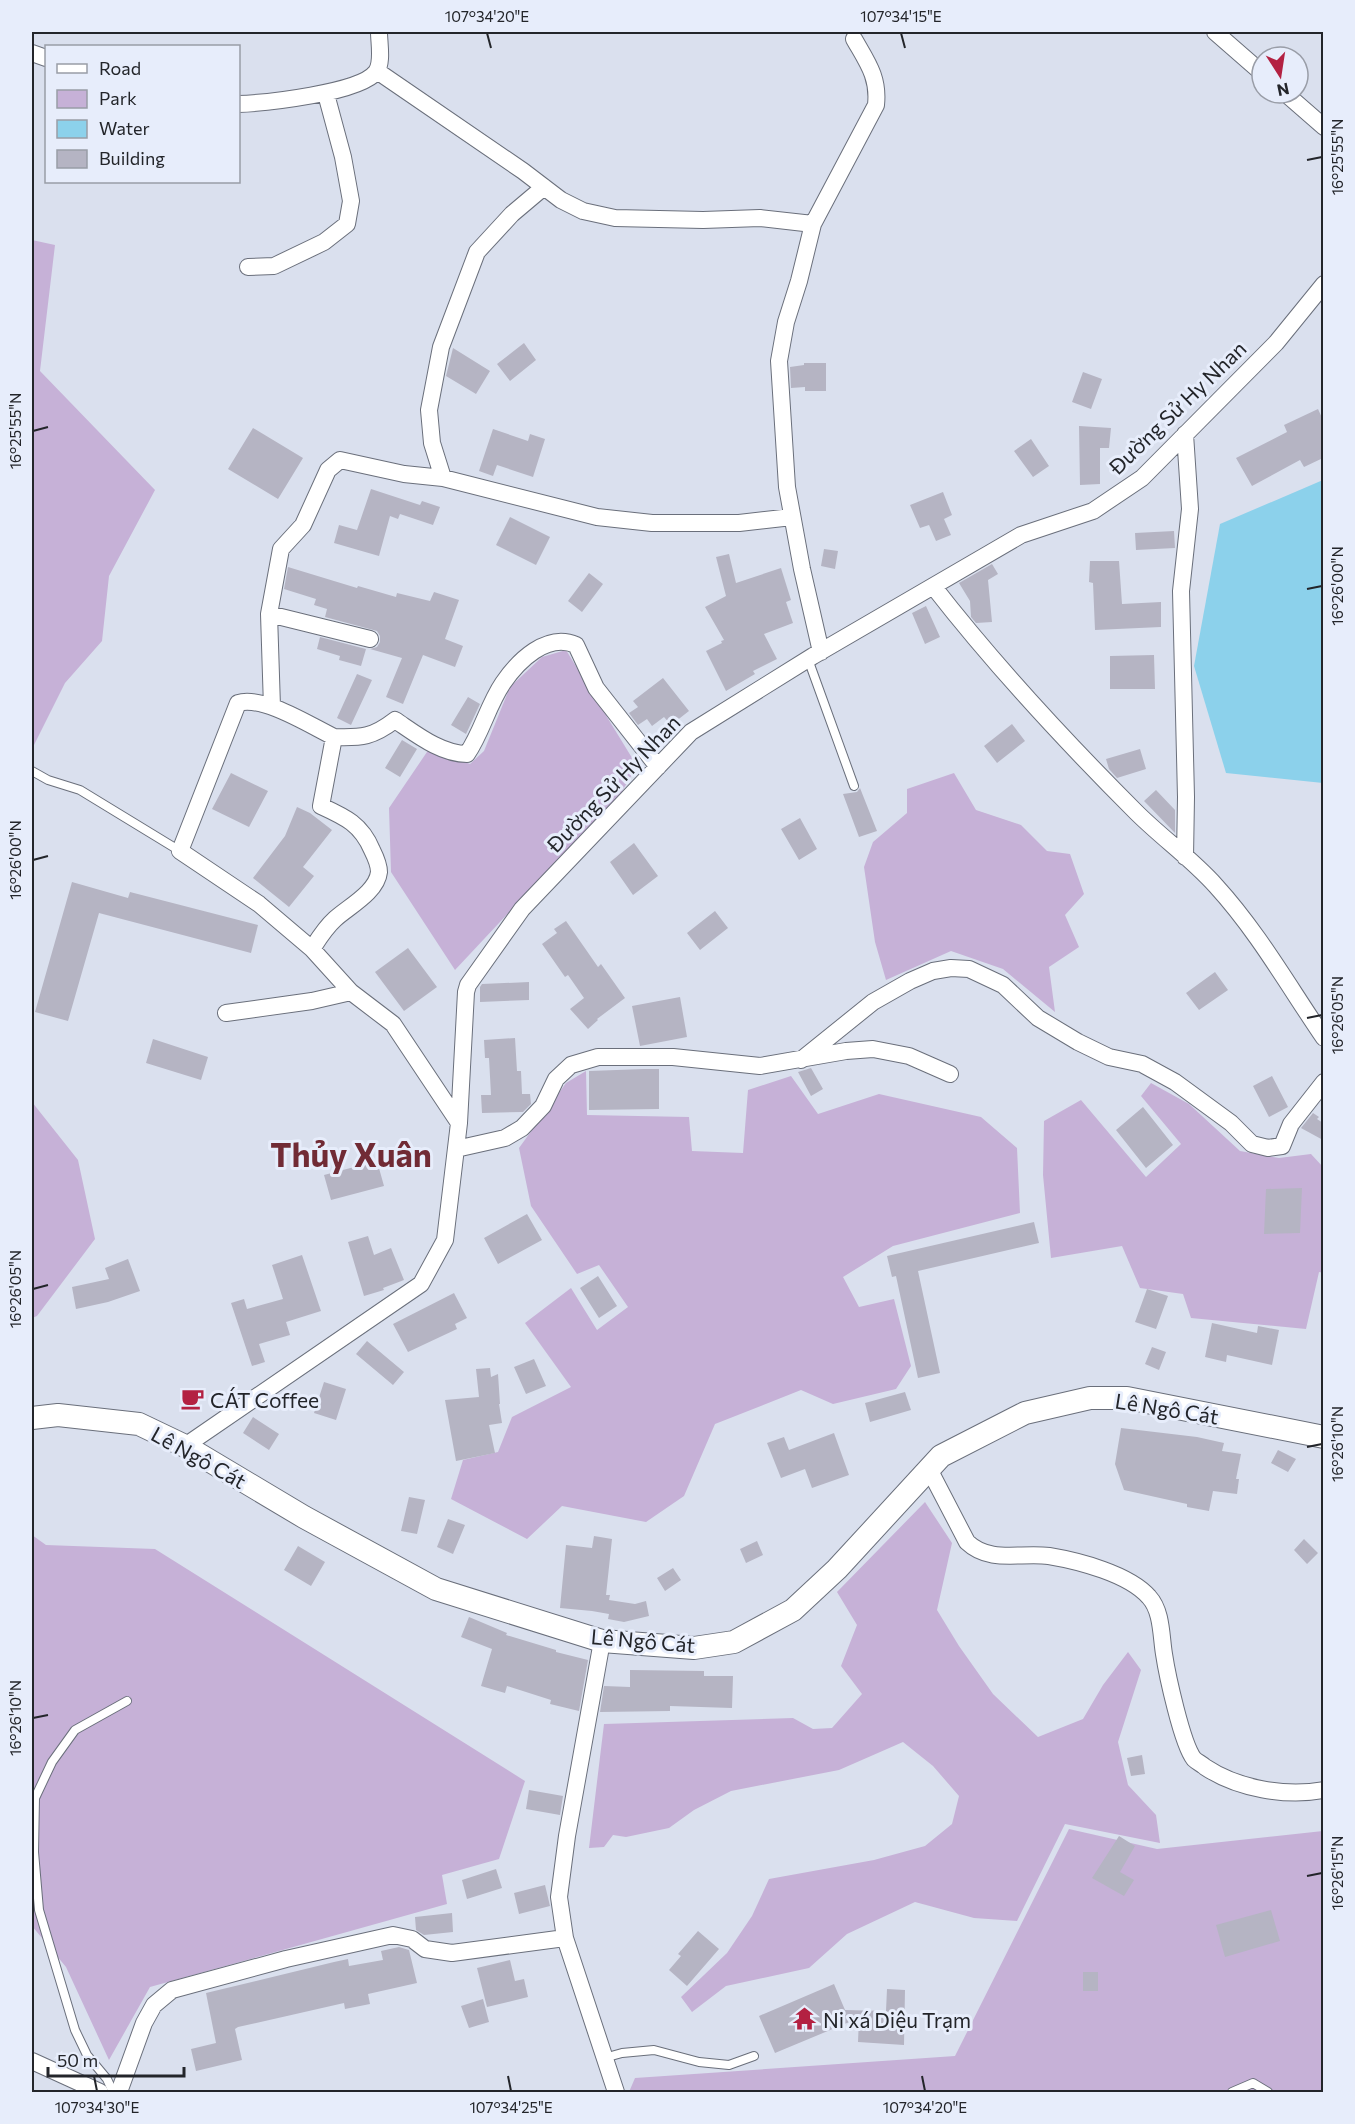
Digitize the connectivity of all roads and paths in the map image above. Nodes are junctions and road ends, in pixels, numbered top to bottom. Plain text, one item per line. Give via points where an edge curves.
1 (380, 32) edge
2 (1215, 32) edge
3 (853, 35) edge
4 (1250, 63) edge
5 (377, 71) junction
6 (326, 94) junction
7 (240, 104) edge
8 (1298, 105) edge
9 (1323, 127) edge
10 (544, 187) junction
11 (813, 224) junction
12 (248, 267) dead end
13 (1323, 284) edge
14 (1185, 434) junction
15 (443, 478) junction
16 (792, 517) junction
17 (933, 586) junction
18 (269, 614) junction
19 (370, 639) dead end
20 (814, 656) junction
21 (272, 707) junction
22 (334, 737) junction
23 (658, 767) junction
24 (32, 771) edge
25 (854, 786) dead end
26 (180, 851) junction
27 (1185, 857) junction
28 (312, 949) junction
29 (351, 992) junction
30 (226, 1013) dead end
31 (1323, 1038) edge
32 (801, 1060) junction
33 (950, 1074) dead end
34 (1323, 1082) edge
35 (459, 1122) junction
36 (456, 1149) junction
37 (32, 1418) edge
38 (1323, 1437) edge
39 (185, 1446) junction
40 (929, 1469) junction
41 (602, 1641) junction
42 (127, 1701) dead end
43 (1323, 1790) edge
44 (565, 1938) junction
45 (754, 2056) dead end
46 (604, 2058) junction
47 (32, 2061) edge
48 (100, 2092) edge
49 (113, 2092) edge
50 (119, 2092) edge
51 (616, 2092) edge
52 (1232, 2092) edge
53 (1268, 2092) edge

1 - 5 street
2 - 4 street
3 - 11 street via 874,75 876,105
5 - 6 street via 370,78
5 - 10 street
6 - 7 street
6 - 12 street via 351,201 346,224 324,242 274,266
8 - 9 street
10 - 11 street via 584,211 615,218 760,218
10 - 15 street via 477,252 441,347 429,410 432,444
11 - 16 street via 779,361
13 - 14 street, Đường Sử Hy Nhan via 1276,343
14 - 17 street, Đường Sử Hy Nhan via 1142,478 1093,511 1021,535
14 - 27 street via 1190,508 1181,591
15 - 16 street via 597,517 641,522 739,523
15 - 18 street via 340,460 334,463 303,525 281,549
16 - 20 street
17 - 20 street, Đường Sử Hy Nhan
17 - 27 street via 1067,744
18 - 19 street
18 - 21 street
20 - 23 street, Đường Sử Hy Nhan via 691,732
20 - 25 lane
21 - 22 street
21 - 26 street via 246,700 238,703
22 - 23 street via 362,738 395,720 421,739 457,754 467,754 503,683 527,656 553,642 568,641 576,645 596,688
22 - 28 street via 321,806 358,826 367,838 379,871 368,891 333,920
23 - 35 street, Đường Sử Hy Nhan via 522,909 468,985
24 - 26 lane via 80,790
26 - 28 street via 259,904
27 - 31 street via 1216,885 1246,923
28 - 29 street
29 - 30 street
29 - 35 street via 393,1024
32 - 33 street via 873,1049 909,1056
32 - 34 street via 873,1002 910,981 951,968 969,969 1003,985 1038,1018 1078,1042 1109,1057 1142,1065 1175,1082 1231,1123 1252,1144 1282,1146 1291,1124
32 - 36 street via 760,1066 673,1057 598,1057 571,1065 556,1079 543,1106 522,1128 505,1138
35 - 36 street, Đường Sử Hy Nhan
36 - 39 street, Đường Sử Hy Nhan via 445,1240 421,1284
37 - 39 street, Lê Ngô Cát via 58,1415 139,1424
38 - 40 street, Lê Ngô Cát via 1126,1398 1090,1398 1025,1413 941,1456
39 - 41 street, Lê Ngô Cát via 436,1589
40 - 41 street, Lê Ngô Cát via 837,1569 793,1610 734,1642 694,1648
40 - 43 street via 967,1542 975,1550 1048,1556 1113,1572 1148,1595 1155,1605 1183,1733 1194,1759 1217,1774 1256,1788 1306,1793
41 - 44 street via 559,1897
42 - 49 lane via 75,1730 52,1762 35,1798 39,1910 75,2030
44 - 46 street
44 - 50 street via 452,1953 425,1949 412,1939 393,1935 172,1990 154,2006 144,2023
45 - 46 lane via 729,2065 654,2050
46 - 51 street
47 - 48 street
52 - 53 lane via 1253,2082

